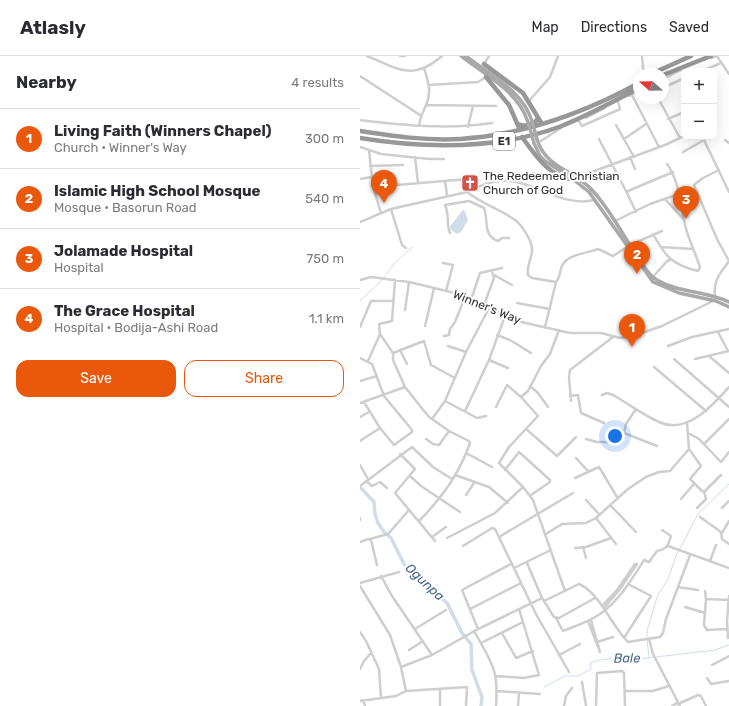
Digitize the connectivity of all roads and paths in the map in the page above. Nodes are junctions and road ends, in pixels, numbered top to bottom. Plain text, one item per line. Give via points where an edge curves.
1 (367, 56) edge
2 (400, 56) edge
3 (405, 56) edge
4 (442, 56) edge
5 (461, 56) edge
6 (466, 56) edge
7 (558, 56) edge
8 (642, 56) edge
9 (691, 56) edge
10 (711, 56) edge
11 (372, 57) edge
12 (487, 57) edge
13 (721, 64) junction
14 (482, 66) junction
15 (424, 68) junction
16 (643, 68) edge
17 (664, 68) edge
18 (710, 68) edge
19 (669, 73) edge
20 (729, 74) edge
21 (360, 76) edge
22 (486, 76) junction
23 (669, 76) edge
24 (681, 79) edge
25 (669, 85) edge
26 (429, 86) junction
27 (633, 86) edge
28 (633, 91) edge
29 (632, 94) joint
30 (529, 101) junction
31 (618, 102) junction
32 (661, 104) edge
33 (426, 105) junction
34 (473, 106) junction
35 (496, 106) dead end
36 (681, 113) edge
37 (420, 115) junction
38 (538, 118) junction
39 (668, 119) junction
40 (360, 120) edge
41 (579, 121) junction
42 (530, 122) junction
43 (492, 123) dead end
44 (518, 124) junction
45 (542, 124) junction
46 (646, 124) junction
47 (616, 125) dead end
48 (419, 126) junction
49 (468, 127) junction
50 (520, 130) junction
51 (360, 131) edge
52 (522, 137) junction
53 (360, 138) edge
54 (680, 138) joint
55 (599, 139) dead end
56 (624, 139) junction
57 (724, 140) dead end
58 (541, 141) dead end
59 (729, 143) edge
60 (360, 147) edge
61 (659, 147) junction
62 (368, 149) junction
63 (683, 152) dead end
64 (415, 157) junction
65 (630, 157) junction
66 (634, 157) junction
67 (444, 159) dead end
68 (612, 163) junction
69 (403, 164) dead end
70 (667, 164) dead end
71 (370, 166) junction
72 (635, 169) dead end
73 (719, 170) junction
74 (673, 172) junction
75 (371, 177) junction
76 (576, 178) junction
77 (468, 179) dead end
78 (360, 180) edge
79 (445, 181) junction
80 (418, 183) junction
81 (373, 187) junction
82 (467, 192) junction
83 (729, 192) edge
84 (627, 193) junction
85 (679, 194) junction
86 (447, 195) junction
87 (595, 199) junction
88 (664, 199) junction
89 (391, 209) junction
90 (636, 212) junction
91 (381, 213) junction
92 (684, 220) junction
93 (360, 222) edge
94 (614, 222) junction
95 (662, 231) dead end
96 (450, 233) dead end
97 (653, 234) junction
98 (509, 238) dead end
99 (629, 246) junction
100 (660, 247) junction
101 (406, 248) dead end
102 (692, 249) junction
103 (670, 260) junction
104 (729, 261) edge
105 (443, 263) dead end
106 (502, 268) dead end
107 (645, 270) junction
108 (492, 271) junction
109 (494, 275) junction
110 (653, 277) junction
111 (360, 280) edge
112 (395, 280) junction
113 (409, 282) junction
114 (556, 282) junction
115 (512, 285) dead end
116 (434, 288) junction
117 (446, 291) junction
118 (465, 297) junction
119 (714, 298) junction
120 (471, 300) junction
121 (393, 301) junction
122 (729, 302) edge
123 (516, 303) dead end
124 (484, 306) junction
125 (729, 307) edge
126 (489, 308) junction
127 (550, 309) junction
128 (405, 310) dead end
129 (505, 316) junction
130 (424, 326) dead end
131 (360, 327) edge
132 (545, 327) junction
133 (729, 329) edge
134 (559, 330) junction
135 (718, 332) junction
136 (380, 334) junction
137 (497, 335) junction
138 (444, 336) dead end
139 (613, 336) junction
140 (448, 346) dead end
141 (668, 346) dead end
142 (400, 350) junction
143 (728, 351) edge
144 (466, 352) junction
145 (393, 353) junction
146 (531, 353) dead end
147 (709, 356) junction
148 (360, 358) edge
149 (674, 359) dead end
150 (695, 359) dead end
151 (489, 360) junction
152 (368, 361) junction
153 (407, 364) dead end
154 (654, 367) dead end
155 (508, 368) dead end
156 (729, 373) edge
157 (377, 376) junction
158 (455, 378) junction
159 (360, 381) edge
160 (530, 386) junction
161 (405, 387) junction
162 (729, 388) edge
163 (602, 395) dead end
164 (384, 396) junction
165 (570, 396) junction
166 (521, 397) junction
167 (719, 398) junction
168 (445, 400) junction
169 (571, 401) dead end
170 (364, 402) junction
171 (360, 403) edge
172 (496, 407) dead end
173 (548, 407) dead end
174 (729, 407) edge
175 (636, 409) junction
176 (465, 411) junction
177 (706, 411) junction
178 (369, 412) junction
179 (486, 416) dead end
180 (360, 417) edge
181 (432, 419) junction
182 (729, 419) edge
183 (604, 423) dead end
184 (687, 423) junction
185 (380, 428) junction
186 (526, 429) junction
187 (449, 430) junction
188 (624, 433) junction
189 (689, 434) junction
190 (576, 437) dead end
191 (426, 439) dead end
192 (586, 439) dead end
193 (360, 441) edge
194 (704, 444) junction
195 (657, 446) dead end
196 (689, 449) junction
197 (729, 452) edge
198 (466, 453) junction
199 (400, 454) junction
200 (576, 458) dead end
201 (360, 465) edge
202 (492, 467) dead end
203 (506, 470) junction
204 (588, 471) junction
205 (455, 475) junction
206 (721, 475) dead end
207 (410, 476) junction
208 (575, 478) dead end
209 (452, 479) junction
210 (367, 480) junction
211 (474, 483) junction
212 (694, 484) junction
213 (360, 486) edge
214 (524, 487) junction
215 (387, 488) dead end
216 (704, 491) junction
217 (573, 493) dead end
218 (466, 495) dead end
219 (531, 495) junction
220 (617, 497) junction
221 (440, 498) junction
222 (681, 499) dead end
223 (586, 500) dead end
224 (729, 501) edge
225 (508, 503) junction
226 (610, 505) junction
227 (697, 508) dead end
228 (722, 508) dead end
229 (409, 510) junction
230 (460, 512) dead end
231 (538, 513) junction
232 (599, 514) junction
233 (700, 517) dead end
234 (596, 518) junction
235 (419, 521) junction
236 (729, 522) edge
237 (446, 528) dead end
238 (662, 530) dead end
239 (636, 532) dead end
240 (722, 533) junction
241 (546, 534) junction
242 (432, 537) junction
243 (499, 537) junction
244 (447, 538) dead end
245 (611, 538) junction
246 (370, 539) junction
247 (435, 541) dead end
248 (360, 542) edge
249 (616, 544) dead end
250 (729, 544) edge
251 (716, 545) dead end
252 (463, 546) dead end
253 (668, 546) junction
254 (583, 547) junction
255 (575, 548) dead end
256 (551, 550) junction
257 (690, 555) junction
258 (586, 558) dead end
259 (710, 561) junction
260 (527, 562) junction
261 (512, 564) junction
262 (377, 565) dead end
263 (514, 568) junction
264 (729, 568) edge
265 (399, 572) dead end
266 (380, 576) junction
267 (521, 583) junction
268 (360, 584) edge
269 (628, 584) junction
270 (678, 586) junction
271 (698, 590) dead end
272 (565, 591) junction
273 (705, 591) dead end
274 (729, 596) edge
275 (542, 598) junction
276 (594, 598) junction
277 (706, 599) junction
278 (728, 600) edge
279 (544, 601) junction
280 (531, 603) junction
281 (685, 607) dead end
282 (604, 608) junction
283 (470, 609) junction
284 (518, 609) junction
285 (446, 610) dead end
286 (705, 613) junction
287 (556, 618) junction
288 (590, 620) junction
289 (522, 622) junction
290 (478, 629) junction
291 (727, 629) junction
292 (415, 630) junction
293 (474, 631) junction
294 (360, 632) edge
295 (502, 633) junction
296 (613, 637) dead end
297 (624, 638) junction
298 (728, 638) edge
299 (646, 640) junction
300 (422, 641) junction
301 (481, 643) junction
302 (580, 644) dead end
303 (409, 650) dead end
304 (533, 651) junction
305 (371, 654) junction
306 (432, 655) junction
307 (559, 655) junction
308 (729, 656) edge
309 (712, 665) dead end
310 (401, 668) junction
311 (360, 669) edge
312 (569, 672) dead end
313 (496, 676) junction
314 (706, 678) dead end
315 (729, 681) edge
316 (582, 682) dead end
317 (669, 686) junction
318 (572, 688) dead end
319 (440, 689) junction
320 (406, 690) junction
321 (625, 691) junction
322 (497, 692) junction
323 (519, 693) junction
324 (540, 694) dead end
325 (381, 698) junction
326 (361, 700) edge
327 (678, 704) edge
328 (365, 706) edge
329 (440, 706) edge
330 (466, 706) edge
331 (496, 706) edge
332 (518, 706) edge
333 (564, 706) edge
334 (586, 706) edge
335 (596, 706) edge
336 (625, 706) edge
337 (672, 706) edge
338 (706, 706) edge

1 - 11 street
2 - 3 street
4 - 15 street
5 - 22 main road
6 - 14 main road
7 - 30 street via 550,77
8 - 16 street
9 - 17 highway
10 - 19 highway
11 - 15 street via 404,72
12 - 14 street
13 - 18 street
13 - 20 street
13 - 23 street via 717,56
14 - 30 highway via 515,86
14 - 42 main road via 517,95 528,110
15 - 26 street
21 - 37 street
22 - 26 street via 478,82
22 - 42 main road via 516,98
22 - 44 highway via 509,105
24 - 25 street
26 - 33 street
27 - 45 highway, E1 via 577,112
28 - 52 highway, E1 via 559,127
29 - 31 street
29 - 46 street
30 - 38 highway
31 - 41 street
31 - 41 street via 620,109 582,126
32 - 39 street
33 - 34 street
33 - 37 street
34 - 35 street
34 - 49 street
36 - 39 street
37 - 48 street
38 - 44 highway via 526,125
38 - 45 highway
39 - 54 street
40 - 48 street
41 - 58 street
42 - 76 main road, bridge via 539,147 548,159
42 - 76 main road, bridge via 534,143 540,156
43 - 49 street
44 - 50 highway
45 - 50 highway, E1
46 - 56 street
46 - 61 street
47 - 56 street
48 - 49 street
50 - 51 highway, E1 via 441,140
52 - 53 highway, E1 via 449,146 406,145
52 - 76 highway via 544,166 557,175
54 - 61 street
55 - 68 street
56 - 66 street
57 - 59 street
60 - 62 street
61 - 66 street
62 - 64 street via 381,154
62 - 71 street
63 - 73 street via 703,139
64 - 67 street
64 - 80 street
65 - 66 street
65 - 68 street
65 - 72 street
68 - 76 street
68 - 84 street
69 - 71 street
70 - 74 street
71 - 75 street
73 - 83 street
73 - 104 street via 697,182 694,187
74 - 84 street
74 - 85 street
75 - 78 street
75 - 81 street
76 - 87 main road
76 - 94 main road via 592,190
77 - 79 street
79 - 80 street
79 - 86 street
80 - 81 street
81 - 91 street
82 - 86 street
82 - 87 street via 486,184 507,181 575,202
82 - 114 street via 480,202 517,221 533,251 528,275
84 - 90 street
85 - 88 street
85 - 92 street
86 - 89 street
87 - 99 main road
88 - 90 street
88 - 92 street
89 - 91 street
89 - 101 street via 402,245
90 - 94 street
91 - 93 street
92 - 102 street
94 - 99 main road
95 - 97 street
96 - 98 street via 445,204 469,201 484,208 486,230 492,239 498,241
97 - 99 street
97 - 100 street
99 - 107 main road
99 - 114 street via 613,256 598,249 569,258 563,264
100 - 102 street
100 - 103 street
102 - 103 street via 700,267 698,271
103 - 110 street
104 - 119 street via 717,277
105 - 117 street via 453,265
106 - 108 street
107 - 110 main road
107 - 119 main road via 653,282 664,287 693,296
108 - 109 street
108 - 120 street via 480,273
109 - 115 street
109 - 124 street
110 - 119 main road via 680,289
111 - 112 street, Winner's Way via 371,277
112 - 113 street, Winner's Way
112 - 121 street
113 - 116 street, Winner's Way
113 - 128 street
114 - 127 street
116 - 117 street, Winner's Way
116 - 130 street
117 - 118 street, Winner's Way
118 - 120 street, Winner's Way
118 - 138 street via 449,335
119 - 122 main road
119 - 125 main road
119 - 139 street, Winner's Way via 653,329 627,338
120 - 124 street, Winner's Way
121 - 131 street via 371,301
121 - 136 street via 392,321 380,323
123 - 127 street
124 - 126 street, Winner's Way
126 - 129 street, Winner's Way
126 - 144 street
127 - 132 street
129 - 132 street, Winner's Way
129 - 137 street
132 - 134 street, Winner's Way
133 - 135 street
134 - 139 street, Winner's Way
134 - 160 street via 550,354
135 - 141 street via 692,337
135 - 143 street
136 - 145 street
136 - 152 street
137 - 146 street
137 - 151 street
139 - 165 street via 570,370
140 - 144 street
142 - 145 street
142 - 153 street
142 - 158 street via 424,342 431,365
143 - 147 street
144 - 158 street
145 - 161 street via 393,360
147 - 150 street
147 - 156 street
148 - 152 street
149 - 167 street
151 - 155 street
151 - 176 street
152 - 157 street via 373,365
154 - 177 street
157 - 159 street
157 - 164 street
158 - 168 street
160 - 166 street
160 - 173 street
161 - 164 street
161 - 181 street
162 - 167 street
163 - 175 street via 614,395
164 - 170 street
164 - 185 street via 412,431 394,445
165 - 169 street
165 - 183 street via 578,395 581,413
166 - 172 street via 507,385
166 - 186 street via 538,415
167 - 174 street
167 - 177 street
168 - 176 street
168 - 181 street
170 - 171 street
170 - 178 street
175 - 184 street via 664,424
175 - 188 street via 626,424
176 - 179 street via 480,419
177 - 184 street
178 - 180 street
178 - 185 street
181 - 187 street
182 - 194 street
184 - 189 street
185 - 193 street
186 - 190 street via 557,456
186 - 203 street via 500,461 500,465
187 - 191 street via 438,445
187 - 198 street via 469,441
188 - 192 street via 612,443
188 - 195 street
189 - 194 street
189 - 196 street
194 - 197 street via 721,462
196 - 212 street via 701,465 690,479
196 - 220 street via 670,471 646,477
198 - 202 street
198 - 205 street
199 - 207 street via 415,467
199 - 209 street via 412,446 433,467
199 - 210 street
200 - 204 street
201 - 210 street
203 - 214 street
203 - 219 street via 519,452 550,480
204 - 208 street
204 - 220 street via 599,467
205 - 209 street
205 - 211 street
206 - 216 street
207 - 221 street via 417,484
207 - 229 street via 395,493
209 - 221 street
210 - 213 street
210 - 215 street via 372,486 380,482
211 - 218 street
211 - 225 street via 489,487
212 - 216 street
212 - 222 street
214 - 219 street
214 - 225 street
216 - 227 street via 706,498
217 - 231 street
219 - 231 street
220 - 226 street
221 - 230 street
221 - 235 street
223 - 232 street
224 - 228 street
225 - 244 street via 488,517
226 - 232 street
226 - 239 street
229 - 235 street
229 - 246 street via 387,535
231 - 241 street
231 - 243 street
232 - 234 street
233 - 240 street
234 - 241 street via 586,523 562,524
234 - 245 street
235 - 242 street
236 - 240 street
237 - 242 street
238 - 253 street via 671,536
240 - 250 street via 722,539
241 - 256 street
242 - 247 street
243 - 252 street via 492,528
243 - 261 street
245 - 249 street
245 - 254 street
246 - 248 street
246 - 262 street
251 - 259 street
253 - 257 street
253 - 269 street via 657,551 649,562 644,560
254 - 255 street
254 - 258 street
256 - 260 street
256 - 272 street
257 - 259 street
257 - 270 street
259 - 264 street
260 - 263 street
260 - 275 street
261 - 263 street
261 - 283 street via 462,590
263 - 267 street
265 - 266 street
266 - 268 street
266 - 292 street
267 - 280 street
267 - 283 street
268 - 310 street via 376,615 388,631
269 - 282 street
269 - 297 street via 651,596
270 - 271 street
270 - 299 street via 662,635
272 - 276 street via 579,584
272 - 279 street
273 - 277 street
274 - 278 street
275 - 279 street
275 - 280 street
276 - 282 street
276 - 287 street
277 - 278 street
277 - 286 street
278 - 291 street
279 - 287 street
280 - 284 street
280 - 307 street
281 - 286 street
282 - 282 street via 620,589 637,564 635,564
282 - 288 street
282 - 297 street
283 - 290 street
284 - 289 street
284 - 290 street
285 - 292 street
286 - 291 street via 705,629
287 - 288 street via 563,631
288 - 296 street via 597,642
289 - 295 street
289 - 304 street
290 - 293 street
291 - 298 street
292 - 300 street
293 - 301 street
293 - 306 street
294 - 305 street
295 - 301 street
295 - 304 street via 516,658
297 - 299 street via 628,642
299 - 317 street
300 - 303 street
300 - 306 street
301 - 313 street
302 - 307 street
304 - 313 street via 539,675 524,678
305 - 311 street
305 - 325 street via 380,669
306 - 310 street
307 - 312 street
308 - 309 street
310 - 320 street
313 - 322 street
314 - 315 street via 711,684
316 - 334 street
317 - 321 street via 653,691
317 - 327 street
318 - 333 street via 566,696
319 - 320 street
319 - 329 street
319 - 330 street via 467,687
320 - 325 street via 396,696
321 - 335 street via 623,672 597,673
321 - 336 street
322 - 323 street
322 - 331 street
323 - 324 street
323 - 332 street
325 - 326 street
326 - 328 street
327 - 337 street
327 - 338 street via 698,695

